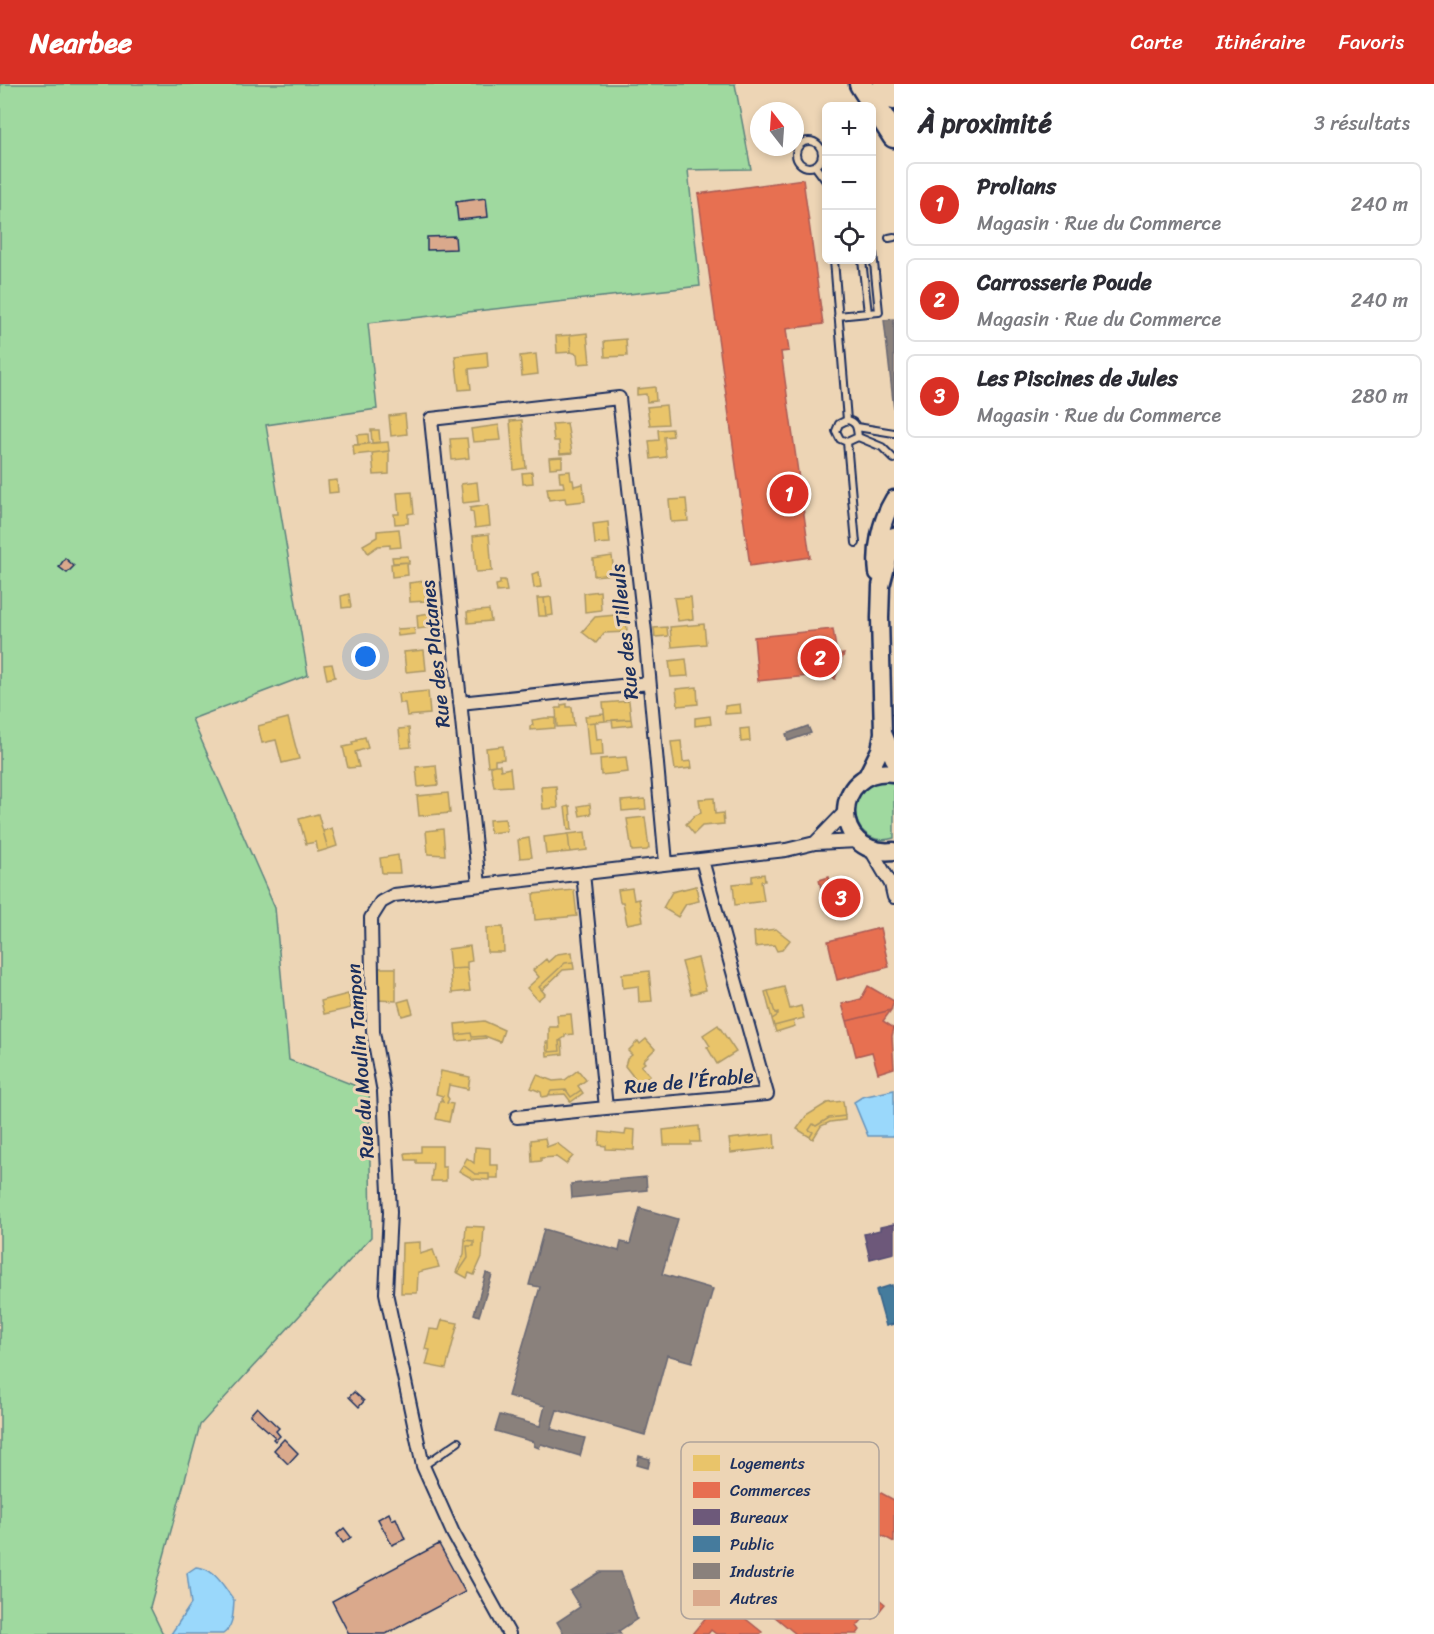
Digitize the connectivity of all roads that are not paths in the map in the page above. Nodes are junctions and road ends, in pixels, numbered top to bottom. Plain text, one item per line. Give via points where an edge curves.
1 (861, 84) edge
2 (885, 84) edge
3 (894, 98) edge
4 (894, 136) edge
5 (815, 166) junction
6 (822, 176) edge
7 (834, 264) edge
8 (862, 264) edge
9 (874, 264) edge
10 (867, 313) junction
11 (838, 316) junction
12 (431, 419) joint
13 (847, 420) junction
14 (857, 427) junction
15 (894, 433) edge
16 (858, 437) junction
17 (848, 442) junction
18 (894, 459) edge
19 (894, 499) edge
20 (894, 536) edge
21 (856, 543) dead end
22 (881, 586) junction
23 (649, 683) junction
24 (460, 703) junction
25 (883, 733) junction
26 (894, 759) edge
27 (894, 773) edge
28 (867, 776) junction
29 (845, 812) junction
30 (815, 843) junction
31 (865, 846) junction
32 (894, 851) edge
33 (702, 860) junction
34 (666, 863) junction
35 (894, 871) edge
36 (583, 873) junction
37 (891, 884) junction
38 (479, 885) junction
39 (894, 897) edge
40 (606, 1108) junction
41 (517, 1117) dead end
42 (458, 1442) dead end
43 (423, 1466) junction
44 (509, 1634) edge

1 - 4 highway
2 - 3 highway
5 - 5 lane via 823,155 820,146 812,141 803,142 796,149 798,163 806,168
5 - 6 lane
7 - 11 lane
8 - 10 lane
9 - 10 lane via 879,312
10 - 11 lane
11 - 13 lane
12 - 23 street, Rue des Tilleuls via 619,398
12 - 24 street, Rue des Platanes
13 - 14 lane
13 - 17 lane via 836,431 840,439
14 - 15 lane
14 - 16 lane
16 - 17 lane
16 - 18 lane via 882,447
17 - 21 lane
19 - 22 street via 879,543
20 - 22 street
22 - 25 street
23 - 24 street
23 - 34 street, Rue des Tilleuls
24 - 38 street, Rue des Platanes
25 - 26 street
25 - 28 street via 880,750
27 - 28 street
28 - 29 street via 851,791
29 - 30 street
29 - 31 street via 847,823
30 - 31 street, Rue du Moulin Tampon
30 - 33 street, Rue du Moulin Tampon
31 - 32 street
31 - 37 street
33 - 34 street, Rue du Moulin Tampon
33 - 40 street, Rue de l’Érable via 767,1094
34 - 36 street, Rue du Moulin Tampon
35 - 37 street
36 - 38 street, Rue du Moulin Tampon
36 - 40 street, Rue de l’Érable
37 - 39 street
38 - 43 street, Rue du Moulin Tampon via 394,895 381,902 371,918 373,1032 384,1092 390,1212 386,1293
40 - 41 street
42 - 43 lane
43 - 44 street, Rue du Moulin Tampon via 453,1533

